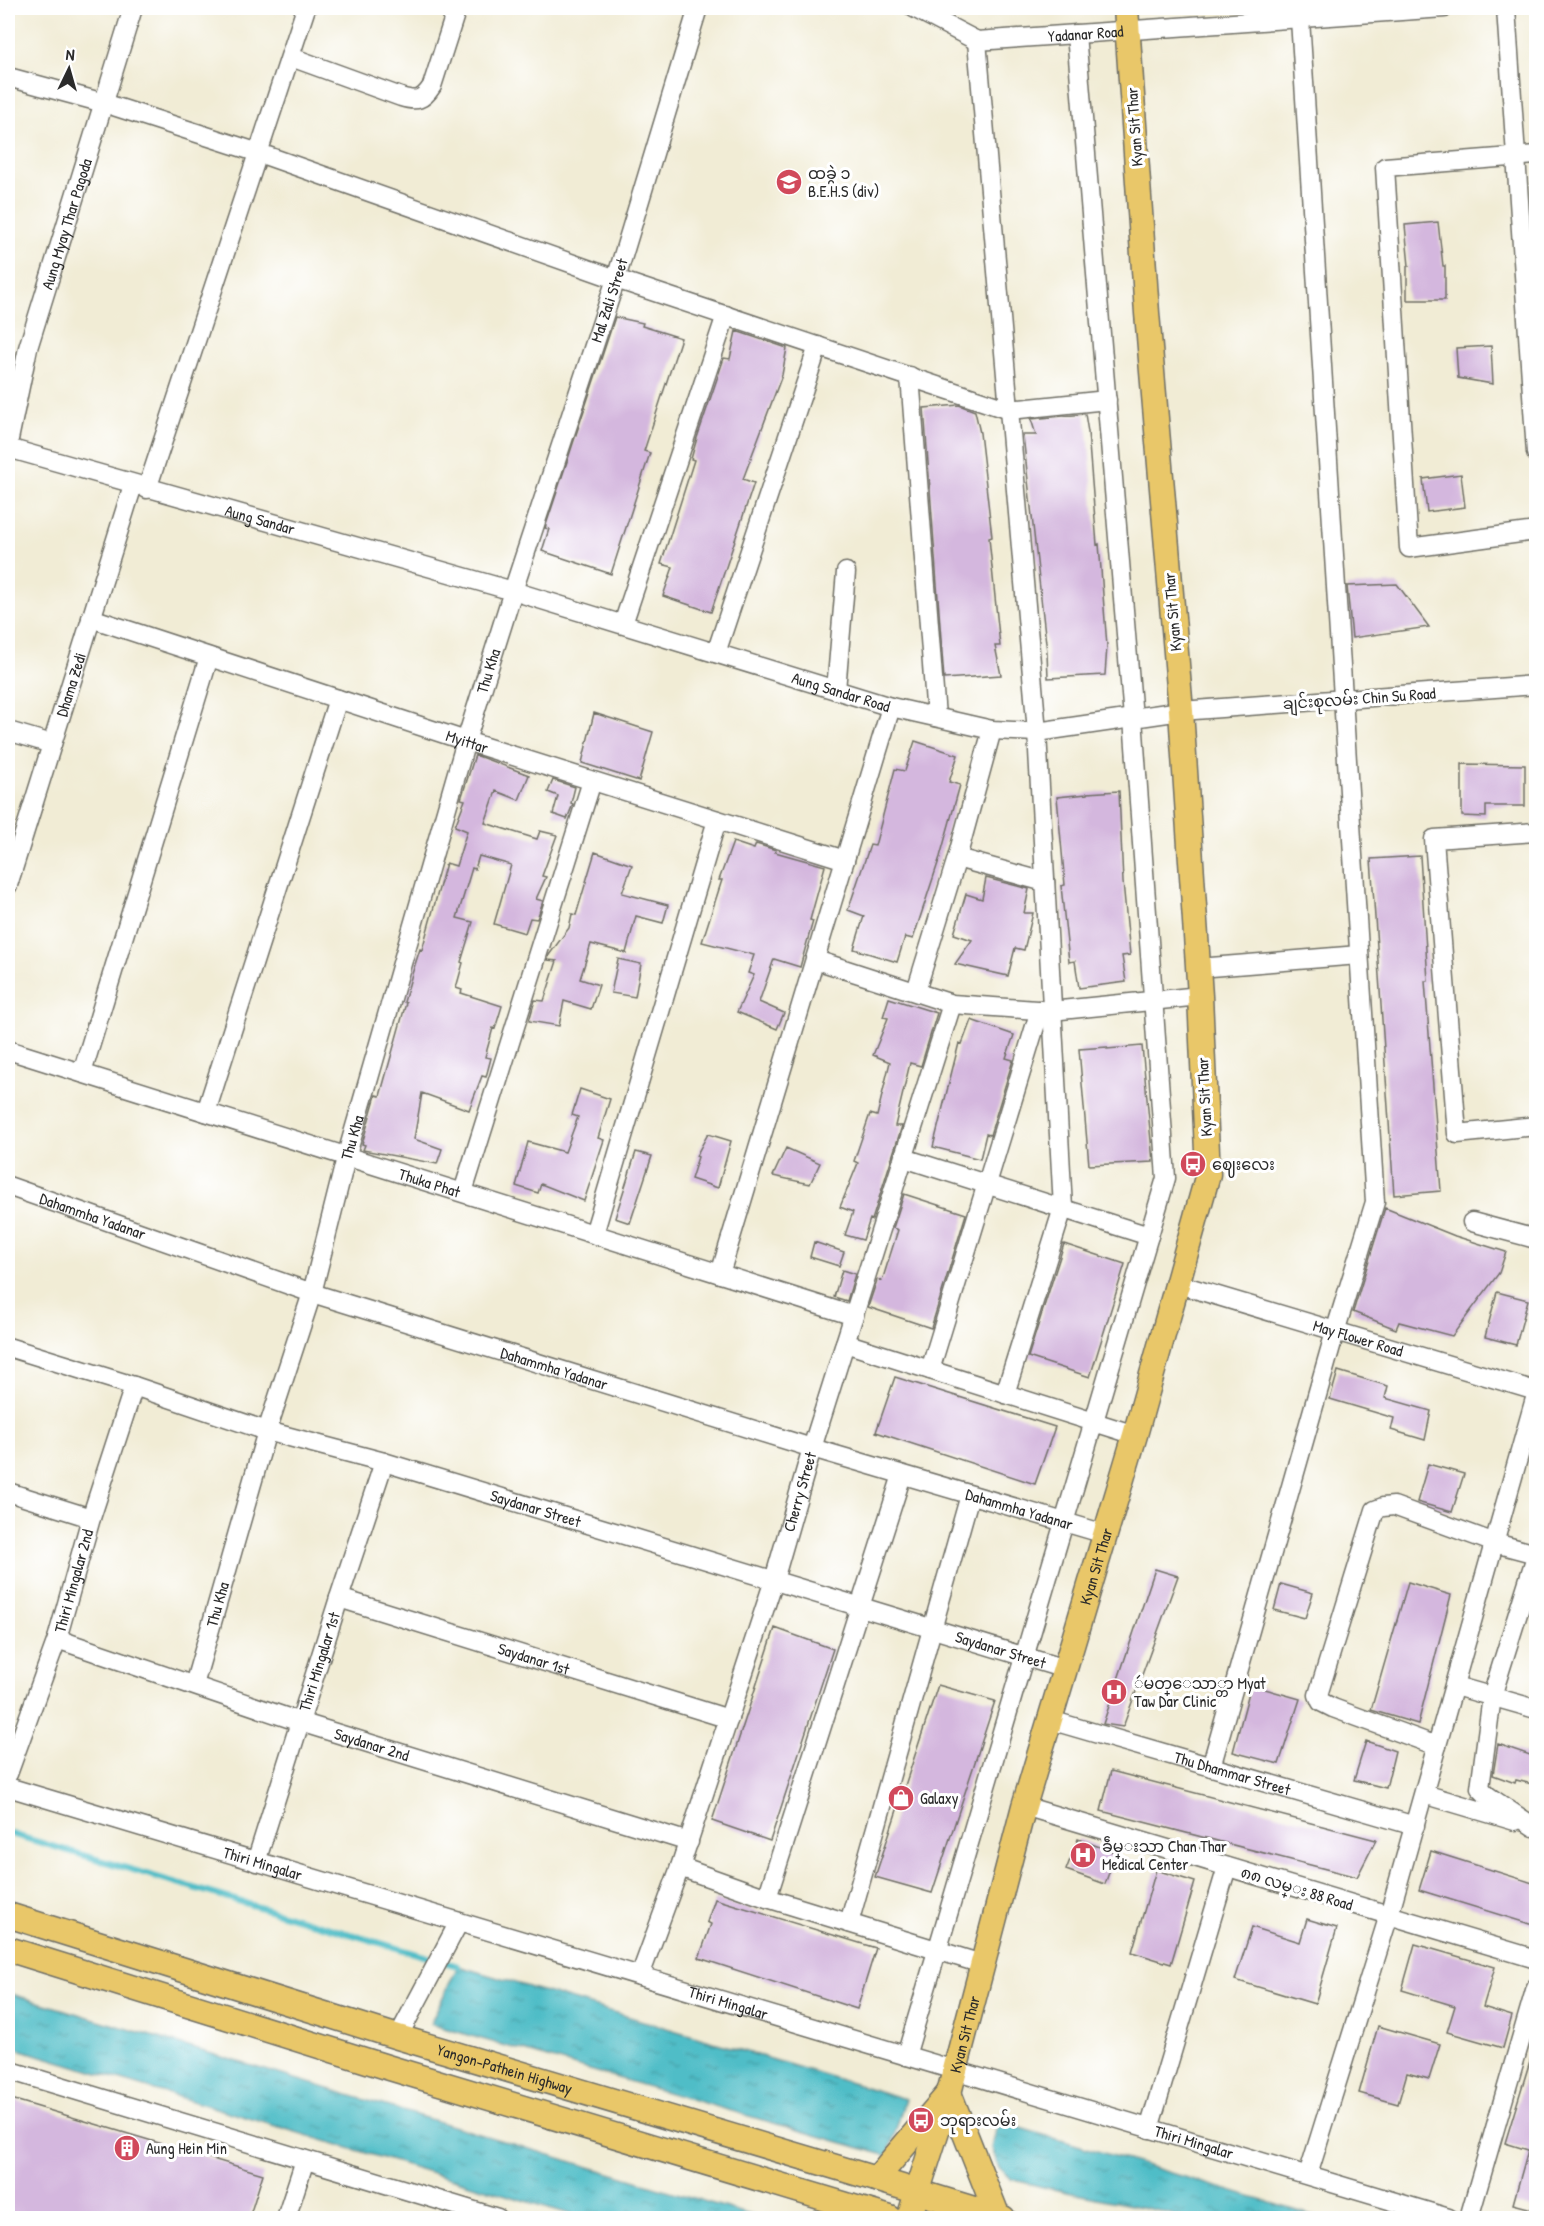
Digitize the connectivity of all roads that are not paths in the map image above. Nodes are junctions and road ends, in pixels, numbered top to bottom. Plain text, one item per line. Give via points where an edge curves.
1 (133, 8) edge
2 (306, 8) edge
3 (457, 8) edge
4 (698, 8) edge
5 (914, 8) edge
6 (1444, 8) edge
7 (1506, 8) edge
8 (1298, 13) edge
9 (1126, 19) edge
10 (1076, 34) junction
11 (977, 41) junction
12 (291, 57) junction
13 (8, 77) edge
14 (104, 103) junction
15 (259, 153) junction
16 (1536, 155) edge
17 (1515, 156) junction
18 (616, 279) junction
19 (726, 315) junction
20 (818, 346) junction
21 (910, 376) junction
22 (1107, 400) junction
23 (1009, 410) junction
24 (8, 446) edge
25 (1536, 453) edge
26 (140, 487) junction
27 (1536, 531) edge
28 (846, 572) dead end
29 (513, 591) junction
30 (91, 618) junction
31 (623, 624) junction
32 (716, 653) junction
33 (209, 657) junction
34 (1536, 685) edge
35 (836, 690) junction
36 (338, 699) junction
37 (1343, 699) junction
38 (891, 707) junction
39 (1180, 711) junction
40 (936, 717) junction
41 (1133, 718) junction
42 (992, 730) junction
43 (8, 731) edge
44 (1037, 732) junction
45 (466, 741) junction
46 (52, 744) junction
47 (592, 781) junction
48 (717, 820) junction
49 (1536, 832) edge
50 (957, 858) junction
51 (845, 860) junction
52 (1044, 882) junction
53 (8, 885) edge
54 (1359, 955) junction
55 (816, 960) junction
56 (1198, 968) junction
57 (916, 991) junction
58 (1200, 996) junction
59 (1155, 1000) junction
60 (952, 1004) junction
61 (1046, 1011) junction
62 (8, 1050) edge
63 (82, 1073) junction
64 (206, 1112) junction
65 (1536, 1126) edge
66 (346, 1158) junction
67 (904, 1158) junction
68 (987, 1184) junction
69 (8, 1185) edge
70 (463, 1192) junction
71 (1063, 1208) junction
72 (1472, 1222) dead end
73 (594, 1234) junction
74 (1149, 1236) junction
75 (1536, 1239) edge
76 (720, 1274) junction
77 (1178, 1284) junction
78 (312, 1293) junction
79 (854, 1316) junction
80 (1335, 1332) junction
81 (845, 1343) junction
82 (8, 1347) edge
83 (930, 1370) junction
84 (134, 1386) junction
85 (1536, 1393) edge
86 (1005, 1394) junction
87 (1094, 1422) junction
88 (267, 1431) junction
89 (1135, 1435) junction
90 (812, 1448) junction
91 (384, 1462) junction
92 (902, 1475) junction
93 (8, 1492) edge
94 (970, 1495) junction
95 (91, 1518) junction
96 (1064, 1523) junction
97 (1105, 1534) junction
98 (1495, 1543) junction
99 (1536, 1555) edge
100 (774, 1580) junction
101 (339, 1598) junction
102 (860, 1606) junction
103 (932, 1628) junction
104 (57, 1639) junction
105 (1024, 1657) junction
106 (1065, 1669) junction
107 (194, 1684) junction
108 (1455, 1686) junction
109 (1492, 1696) junction
110 (1536, 1709) edge
111 (729, 1719) junction
112 (1050, 1720) junction
113 (300, 1722) junction
114 (1437, 1746) junction
115 (1211, 1767) junction
116 (8, 1774) edge
117 (8, 1787) edge
118 (1425, 1794) junction
119 (1024, 1806) junction
120 (1415, 1826) junction
121 (1535, 1827) edge
122 (689, 1842) junction
123 (256, 1862) junction
124 (680, 1867) junction
125 (1227, 1867) junction
126 (767, 1898) junction
127 (8, 1915) edge
128 (1389, 1915) junction
129 (459, 1922) junction
130 (849, 1923) junction
131 (8, 1948) edge
132 (937, 1950) junction
133 (1536, 1959) edge
134 (982, 1964) junction
135 (640, 1976) junction
136 (1536, 1987) edge
137 (398, 2037) junction
138 (906, 2056) junction
139 (8, 2070) edge
140 (951, 2082) junction
141 (1149, 2129) junction
142 (304, 2160) junction
143 (1308, 2175) junction
144 (876, 2179) junction
145 (917, 2192) junction
146 (848, 2212) edge
147 (286, 2218) edge
148 (498, 2218) edge
149 (890, 2218) edge
150 (909, 2218) edge
151 (1000, 2218) edge
152 (1449, 2218) edge
153 (1469, 2218) edge

1 - 14 street, Aung Myay Thar Pagoda
2 - 12 street, Dhama Zedi
3 - 12 street via 432,86 418,100
4 - 18 street, Mal Zali Street
5 - 11 street
6 - 8 street, Yadanar Road
7 - 17 street
8 - 9 street, Yadanar Road
8 - 37 street
9 - 10 street, Yadanar Road
9 - 39 main road, Kyan Sit Thar
10 - 11 street, Yadanar Road
10 - 22 street
11 - 23 street
12 - 15 street, Dhama Zedi
13 - 14 street
14 - 15 street
14 - 24 street, Aung Myay Thar Pagoda via 28,348
15 - 18 street
15 - 26 street, Dhama Zedi
16 - 17 street
17 - 25 street
17 - 27 street via 1385,167 1409,548
18 - 19 street
18 - 29 street, Mal Zali Street
19 - 20 street
19 - 31 street
20 - 21 street
20 - 32 street
21 - 23 street
21 - 40 street
22 - 23 street
22 - 41 street
23 - 44 street
24 - 26 street, Aung Sandar
26 - 29 street, Aung Sandar
26 - 30 street, Dhama Zedi
28 - 35 street
29 - 31 street, Aung Sandar Road
29 - 45 street, Thu Kha
30 - 33 street, Myittar
30 - 46 street, Dhama Zedi
31 - 32 street, Aung Sandar Road
32 - 35 street, Aung Sandar Road
33 - 36 street, Myittar
33 - 63 street
34 - 37 street, ချင်းစုလမ်း Chin Su Road
35 - 38 street, Aung Sandar Road
36 - 45 street, Myittar
36 - 64 street
37 - 39 street, ချင်းစုလမ်း Chin Su Road
37 - 54 street
38 - 40 street, Aung Sandar Road
38 - 51 street
39 - 41 street, Aung Sandar Road
39 - 56 main road, Kyan Sit Thar
40 - 42 street, Aung Sandar Road
41 - 44 street, Aung Sandar Road
41 - 59 street
42 - 44 street, Aung Sandar Road
42 - 50 street
43 - 46 street
44 - 52 street
45 - 47 street, Myittar
45 - 66 street, Thu Kha
46 - 53 street, Dhama Zedi
47 - 48 street, Myittar
47 - 70 street
48 - 51 street, Myittar
48 - 73 street
49 - 65 street via 1434,839 1457,1134
50 - 52 street
50 - 57 street
51 - 55 street
52 - 61 street
54 - 56 street
54 - 80 street via 1375,1202
55 - 57 street
55 - 76 street
56 - 58 main road, Kyan Sit Thar
57 - 60 street
58 - 59 street
58 - 77 main road, Kyan Sit Thar via 1208,1174
59 - 61 street
59 - 74 street via 1166,1178
60 - 61 street
60 - 67 street, Cherry Street
61 - 68 street
61 - 71 street
62 - 63 street, Thuka Phat
63 - 64 street, Thuka Phat
64 - 66 street, Thuka Phat
66 - 70 street, Thuka Phat
66 - 78 street, Thu Kha
67 - 68 street
67 - 79 street, Cherry Street
68 - 71 street
68 - 83 street
69 - 78 street, Dahammha Yadanar
70 - 73 street, Thuka Phat
71 - 74 street
71 - 86 street
72 - 75 street
73 - 76 street, Thuka Phat
74 - 87 street
76 - 79 street, Thuka Phat
77 - 80 street, May Flower Road
77 - 89 main road, Kyan Sit Thar
78 - 88 street, Thu Kha
78 - 90 street, Dahammha Yadanar
79 - 81 street, Cherry Street
80 - 85 street, May Flower Road
80 - 115 street
81 - 83 street
81 - 90 street, Cherry Street
82 - 84 street, Saydanar Street
83 - 86 street
84 - 88 street, Saydanar Street
84 - 95 street, Thiri Mingalar 2nd
85 - 98 street
86 - 87 street
87 - 89 street
87 - 96 street
88 - 91 street, Saydanar Street
88 - 107 street, Thu Kha
89 - 97 main road, Kyan Sit Thar
90 - 92 street, Dahammha Yadanar
90 - 100 street, Cherry Street
91 - 100 street, Saydanar Street
91 - 101 street, Thiri Mingalar 1st
92 - 94 street, Dahammha Yadanar
92 - 102 street
93 - 95 street
94 - 96 street, Dahammha Yadanar
94 - 103 street
95 - 104 street, Thiri Mingalar 2nd
96 - 97 street, Dahammha Yadanar
96 - 105 street
97 - 106 main road, Kyan Sit Thar
98 - 99 street
98 - 108 street
98 - 114 street via 1394,1506 1376,1510 1317,1695 1333,1708
99 - 109 street
100 - 102 street, Saydanar Street
100 - 111 street, Cherry Street
101 - 111 street, Saydanar 1st
101 - 113 street, Thiri Mingalar 1st
102 - 103 street, Saydanar Street
102 - 126 street
103 - 105 street, Saydanar Street
103 - 130 street
104 - 107 street, Saydanar 2nd
104 - 116 street, Thiri Mingalar 2nd
105 - 106 street, Saydanar Street
105 - 132 street
106 - 112 main road, Kyan Sit Thar
107 - 113 street, Saydanar 2nd
108 - 109 street
108 - 114 street
109 - 110 street
109 - 121 street via 1480,1788
111 - 122 street, Cherry Street
112 - 115 street, Thu Dhammar Street
112 - 119 main road, Kyan Sit Thar
113 - 122 street, Saydanar 2nd
113 - 123 street, Thiri Mingalar 1st
114 - 118 street
115 - 120 street, Thu Dhammar Street
117 - 123 street, Thiri Mingalar
118 - 120 street
118 - 121 street
119 - 125 street, ၈၈ လမ္း 88 Road
119 - 134 main road, Kyan Sit Thar
120 - 128 street
122 - 124 street, Cherry Street
123 - 129 street, Thiri Mingalar
124 - 126 street
124 - 135 street, Cherry Street
125 - 128 street, ၈၈ လမ္း 88 Road
125 - 141 street
126 - 130 street
127 - 137 main road, Yangon-Pathein Highway
128 - 133 street, ၈၈ လမ္း 88 Road
128 - 143 street
129 - 135 street, Thiri Mingalar
129 - 137 street
130 - 132 street
131 - 146 main road, Yangon-Pathein Highway
132 - 134 street
132 - 138 street
134 - 140 main road, Kyan Sit Thar
135 - 138 street, Thiri Mingalar
136 - 153 street
137 - 144 main road, Yangon-Pathein Highway
138 - 140 street, Thiri Mingalar
139 - 142 street
140 - 141 street, Thiri Mingalar
140 - 144 main road
140 - 145 main road, Kyan Sit Thar
140 - 151 main road
141 - 143 street, Thiri Mingalar
142 - 147 street
142 - 148 street
143 - 152 street, Thiri Mingalar
144 - 145 main road, Yangon-Pathein Highway
145 - 150 main road, Kyan Sit Thar
145 - 151 main road, Yangon-Pathein Highway
146 - 149 main road, Yangon-Pathein Highway

